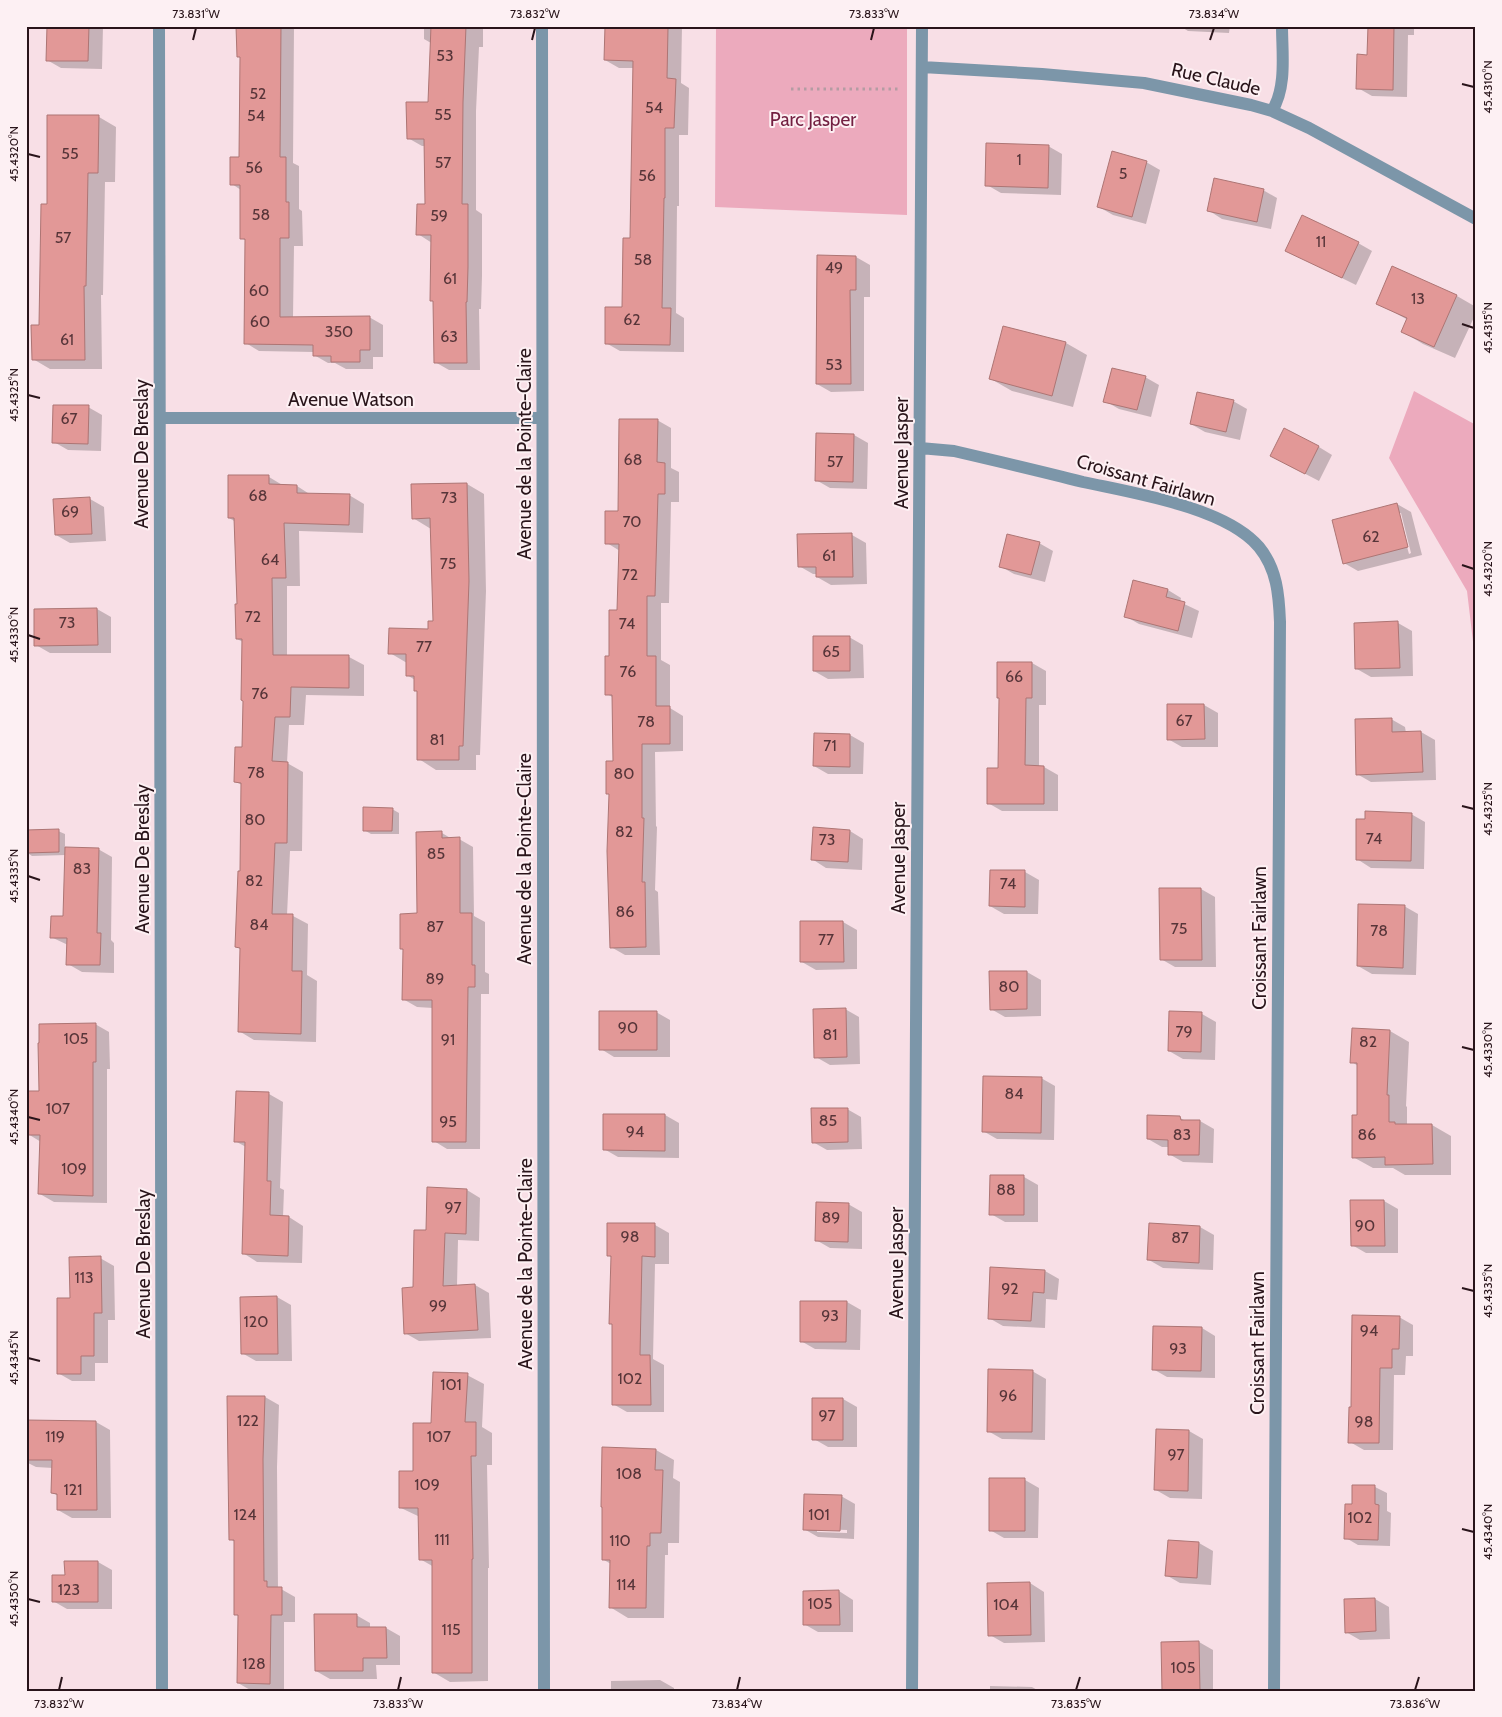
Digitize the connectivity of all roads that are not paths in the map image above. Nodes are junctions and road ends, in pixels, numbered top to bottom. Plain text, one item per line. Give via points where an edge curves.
1 (159, 26) edge
2 (542, 26) edge
3 (922, 26) edge
4 (1282, 26) edge
5 (922, 67) junction
6 (1272, 111) junction
7 (1476, 219) edge
8 (160, 418) junction
9 (542, 418) junction
10 (920, 448) junction
11 (162, 1691) edge
12 (544, 1691) edge
13 (912, 1691) edge
14 (1274, 1691) edge

1 - 8 street, Avenue De Breslay
2 - 9 street, Avenue de la Pointe-Claire
3 - 5 street, Avenue Jasper
4 - 6 street via 1282,72 1279,94
5 - 6 street, Rue Claude via 1144,83
5 - 10 street, Avenue Jasper
6 - 7 street, Rue Claude
8 - 9 street, Avenue Watson
8 - 11 street, Avenue De Breslay
9 - 12 street, Avenue de la Pointe-Claire
10 - 13 street, Avenue Jasper
10 - 14 street, Croissant Fairlawn via 963,453 1201,512 1247,535 1270,563 1276,580 1280,632

